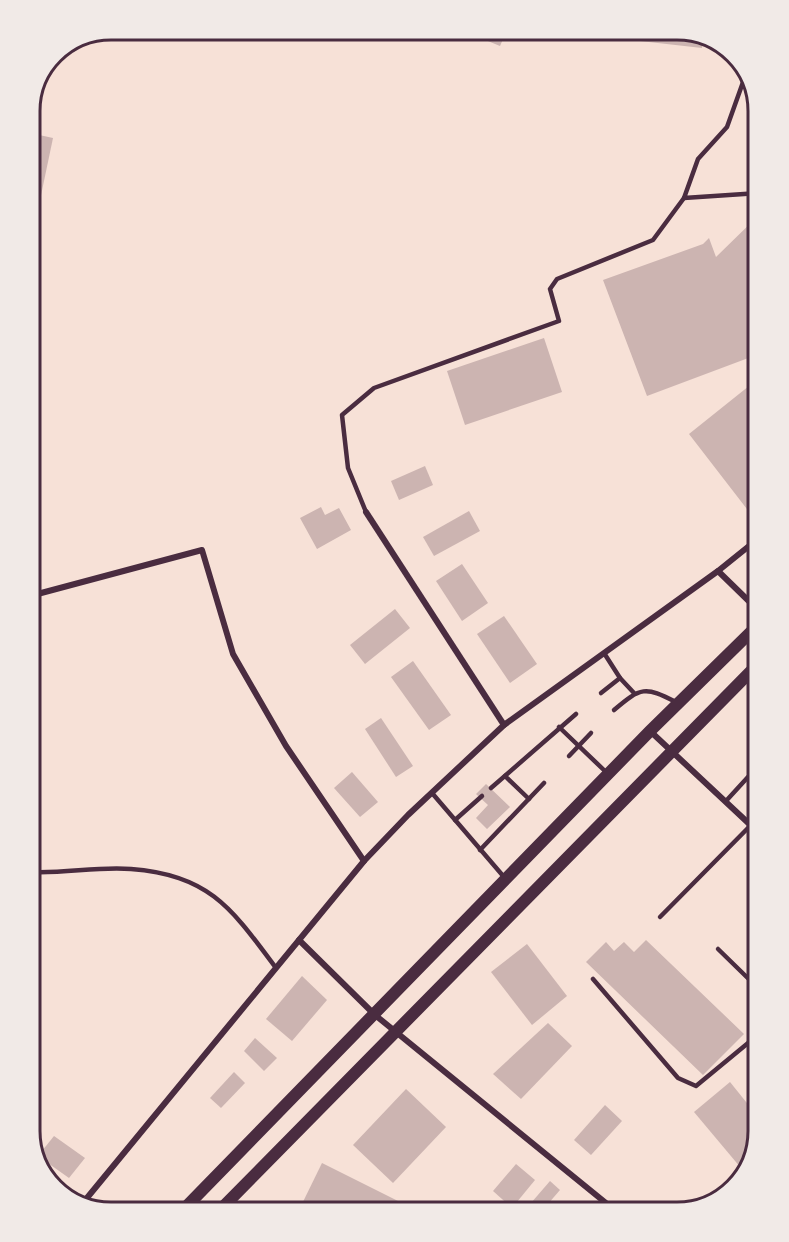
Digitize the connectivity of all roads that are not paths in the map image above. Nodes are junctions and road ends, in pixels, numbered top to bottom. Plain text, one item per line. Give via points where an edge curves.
1 (743, 83) edge
2 (748, 195) edge
3 (684, 198) junction
4 (366, 512) joint
5 (748, 547) edge
6 (718, 571) junction
7 (41, 594) edge
8 (748, 600) edge
9 (748, 635) edge
10 (604, 653) junction
11 (748, 674) edge
12 (620, 678) junction
13 (601, 693) dead end
14 (634, 693) junction
15 (679, 703) junction
16 (615, 710) dead end
17 (576, 714) dead end
18 (504, 725) junction
19 (559, 727) junction
20 (650, 731) junction
21 (591, 733) dead end
22 (579, 746) junction
23 (672, 751) junction
24 (569, 756) dead end
25 (609, 774) junction
26 (505, 776) junction
27 (748, 777) edge
28 (544, 783) dead end
29 (491, 788) dead end
30 (432, 793) junction
31 (482, 796) dead end
32 (529, 799) junction
33 (726, 801) junction
34 (455, 820) junction
35 (748, 822) edge
36 (748, 828) edge
37 (480, 850) junction
38 (364, 861) junction
39 (40, 873) edge
40 (506, 880) junction
41 (660, 917) dead end
42 (299, 940) junction
43 (718, 949) dead end
44 (276, 968) junction
45 (593, 979) dead end
46 (748, 979) edge
47 (375, 1015) junction
48 (395, 1031) junction
49 (748, 1043) edge
50 (87, 1197) edge
51 (192, 1201) edge
52 (229, 1201) edge
53 (605, 1202) edge

1 - 3 lane via 727,127 698,159
2 - 3 lane
3 - 4 lane via 653,240 558,279 550,289 559,321 374,388 342,415 348,468
4 - 18 street
5 - 6 street
6 - 8 street
6 - 10 street
7 - 38 street via 202,550 233,654 285,746
9 - 15 main road
10 - 12 lane
10 - 18 street
11 - 23 main road
12 - 13 lane
12 - 14 lane
14 - 15 lane via 654,690
14 - 16 lane
15 - 20 main road
17 - 19 lane
18 - 30 street
19 - 22 lane
19 - 26 lane
20 - 23 street
20 - 25 main road
21 - 22 lane
22 - 24 lane
22 - 25 lane
23 - 33 street
23 - 48 main road
25 - 40 main road
26 - 29 lane
26 - 32 lane
27 - 33 lane
28 - 32 lane
30 - 34 lane
30 - 38 street
31 - 34 lane
32 - 37 lane
33 - 35 street
34 - 37 lane
36 - 41 lane
37 - 40 lane
38 - 42 street
39 - 44 lane via 130,869 184,879 226,904
40 - 47 main road
42 - 44 street
42 - 47 street
43 - 46 lane
44 - 50 street
45 - 49 lane via 678,1078 696,1086
47 - 48 street
47 - 51 main road
48 - 52 main road
48 - 53 street

